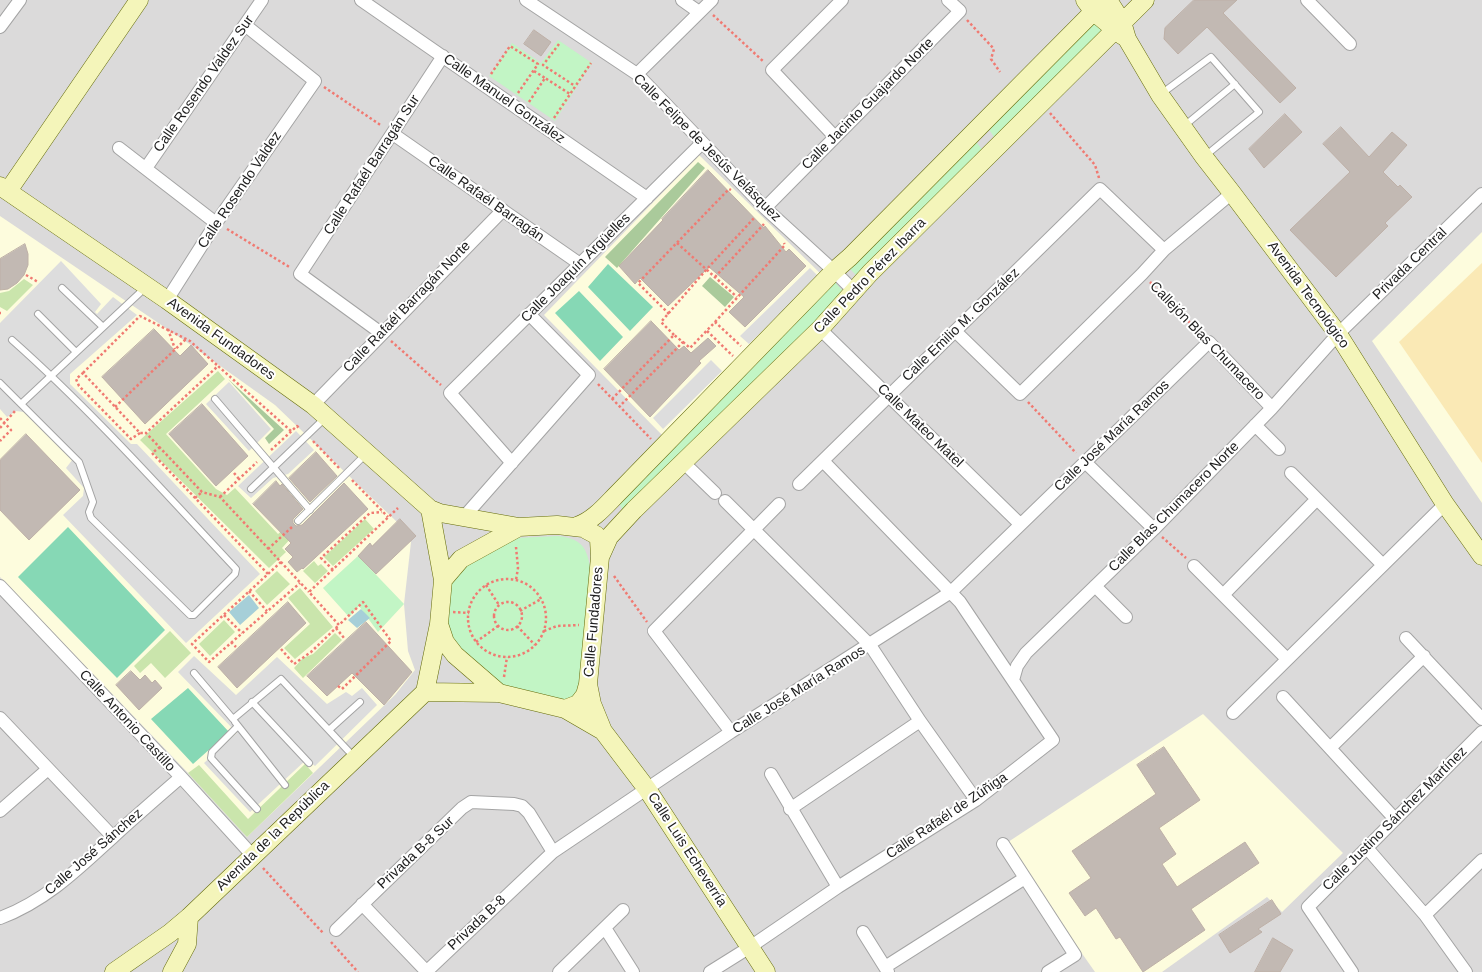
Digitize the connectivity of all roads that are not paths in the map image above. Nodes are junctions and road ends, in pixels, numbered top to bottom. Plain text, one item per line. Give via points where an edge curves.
1 (20, 0) edge
2 (139, 0) edge
3 (262, 0) edge
4 (526, 0) edge
5 (682, 0) edge
6 (842, 0) edge
7 (948, 0) edge
8 (1145, 0) edge
9 (1307, 0) edge
10 (366, 1) edge
11 (1098, 3) edge
12 (705, 6) edge
13 (245, 25) junction
14 (0, 27) edge
15 (1121, 31) junction
16 (1350, 44) dead end
17 (443, 56) junction
18 (636, 74) junction
19 (1235, 84) junction
20 (1160, 94) junction
21 (1182, 127) junction
22 (977, 129) junction
23 (392, 134) junction
24 (835, 137) junction
25 (702, 144) junction
26 (119, 148) dead end
27 (995, 148) junction
28 (1204, 158) junction
29 (146, 168) junction
30 (4, 189) edge
31 (1232, 192) junction
32 (1482, 194) edge
33 (647, 198) junction
34 (765, 208) junction
35 (503, 210) junction
36 (216, 223) junction
37 (1164, 250) junction
38 (580, 264) junction
39 (834, 270) junction
40 (147, 286) junction
41 (62, 288) dead end
42 (853, 290) junction
43 (167, 300) junction
44 (38, 314) dead end
45 (529, 314) junction
46 (103, 327) junction
47 (820, 329) junction
48 (955, 331) junction
49 (381, 333) junction
50 (1338, 334) junction
51 (12, 340) dead end
52 (1209, 342) joint
53 (76, 352) junction
54 (51, 375) junction
55 (0, 383) edge
56 (889, 396) junction
57 (215, 399) dead end
58 (21, 404) junction
59 (312, 405) junction
60 (1272, 408) junction
61 (326, 417) junction
62 (1255, 425) junction
63 (1279, 449) dead end
64 (366, 454) junction
65 (823, 461) junction
66 (683, 462) junction
67 (1085, 462) junction
68 (512, 463) junction
69 (273, 467) junction
70 (1291, 473) dead end
71 (799, 484) dead end
72 (251, 488) dead end
73 (618, 494) junction
74 (1317, 499) junction
75 (778, 504) dead end
76 (1445, 504) junction
77 (430, 509) junction
78 (310, 510) junction
79 (634, 510) junction
80 (464, 517) junction
81 (298, 521) road end
82 (1020, 524) junction
83 (577, 526) junction
84 (519, 527) junction
85 (754, 528) junction
86 (1154, 529) junction
87 (600, 556) junction
88 (1482, 556) edge
89 (1383, 565) junction
90 (1194, 566) road end
91 (443, 580) junction
92 (0, 586) edge
93 (1095, 586) junction
94 (951, 592) junction
95 (1223, 595) junction
96 (443, 617) junction
97 (1126, 617) dead end
98 (1406, 638) dead end
99 (870, 645) junction
100 (1424, 656) junction
101 (1287, 659) junction
102 (194, 673) dead end
103 (1013, 680) junction
104 (588, 684) junction
105 (501, 690) junction
106 (425, 692) junction
107 (1283, 697) dead end
108 (252, 702) junction
109 (360, 702) dead end
110 (565, 709) junction
111 (1233, 713) dead end
112 (0, 718) edge
113 (233, 719) junction
114 (1482, 719) edge
115 (920, 721) junction
116 (238, 726) junction
117 (329, 730) junction
118 (603, 731) junction
119 (731, 732) junction
120 (1482, 732) edge
121 (1330, 748) junction
122 (355, 758) junction
123 (309, 763) dead end
124 (48, 768) junction
125 (770, 774) dead end
126 (181, 777) junction
127 (286, 785) dead end
128 (647, 789) junction
129 (976, 800) junction
130 (257, 809) dead end
131 (790, 809) junction
132 (0, 811) edge
133 (1395, 819) junction
134 (113, 837) junction
135 (1003, 844) dead end
136 (1367, 848) junction
137 (553, 852) junction
138 (253, 856) junction
139 (1482, 860) edge
140 (1025, 878) junction
141 (838, 887) junction
142 (362, 904) junction
143 (623, 910) dead end
144 (1426, 915) junction
145 (189, 917) junction
146 (0, 918) edge
147 (605, 928) junction
148 (336, 930) dead end
149 (863, 932) dead end
150 (750, 947) junction
151 (886, 970) edge
152 (114, 972) edge
153 (172, 972) edge
154 (426, 972) edge
155 (559, 972) edge
156 (633, 972) edge
157 (710, 972) edge
158 (766, 972) edge
159 (1048, 972) edge
160 (1352, 972) edge
161 (1466, 972) edge

1 - 14 street
2 - 30 main road
3 - 13 street, Calle Rosendo Valdez Sur
4 - 18 street, Calle Felipe de Jesús Velásquez
5 - 12 street
6 - 24 street via 772,70
7 - 24 street, Calle Jacinto Guajardo Norte via 960,11
8 - 15 main road, Calle Pedro Pérez Ibarra
9 - 16 street
10 - 17 street, Calle Manuel González
11 - 15 main road, Avenida Tecnológico
11 - 22 main road, Calle Pedro Pérez Ibarra
12 - 18 street
13 - 29 street, Calle Rosendo Valdez Sur
13 - 36 street, Calle Rosendo Valdez via 315,80
15 - 20 main road, Avenida Tecnológico
15 - 27 main road, Calle Pedro Pérez Ibarra
17 - 23 street, Calle Rafaél Barragán Sur
17 - 33 street, Calle Manuel González
18 - 25 street, Calle Felipe de Jesús Velásquez
19 - 20 lane via 1211,57
19 - 21 lane
19 - 28 lane via 1259,112
20 - 21 main road, Avenida Tecnológico
21 - 28 main road, Avenida Tecnológico
22 - 27 main road
22 - 39 main road, Calle Pedro Pérez Ibarra
23 - 35 street, Calle Rafaél Barragán
23 - 49 street, Calle Rafaél Barragán Sur via 300,274
24 - 34 street, Calle Jacinto Guajardo Norte
25 - 33 street, Calle Joaquín Argüelles
25 - 34 street, Calle Felipe de Jesús Velásquez
26 - 29 street
27 - 42 main road, Calle Pedro Pérez Ibarra
28 - 31 main road, Avenida Tecnológico
29 - 36 street
30 - 40 main road, Avenida Fundadores
31 - 37 street
31 - 50 main road, Avenida Tecnológico
32 - 50 street, Privada Central
33 - 38 street, Calle Joaquín Argüelles
34 - 39 street, Calle Felipe de Jesús Velásquez
35 - 38 street, Calle Rafaél Barragán
35 - 49 street, Calle Rafaél Barragán Norte
36 - 43 street, Calle Rosendo Valdez
37 - 48 street, Calle Emilio M. González via 1100,189
37 - 48 street via 1020,394
38 - 45 street, Calle Joaquín Argüelles
39 - 42 street, Calle Felipe de Jesús Velásquez
39 - 73 main road, Calle Pedro Pérez Ibarra
40 - 43 main road, Avenida Fundadores
40 - 46 lane
41 - 46 lane
42 - 47 main road, Calle Pedro Pérez Ibarra
43 - 59 main road, Avenida Fundadores
44 - 53 lane
45 - 68 street via 589,375
45 - 68 street, Calle Joaquín Argüelles via 450,393
46 - 53 lane
47 - 56 street, Calle Mateo Matel
47 - 66 main road, Calle Pedro Pérez Ibarra
48 - 56 street, Calle Emilio M. González
49 - 59 street, Calle Rafaél Barragán Norte
50 - 60 street, Calle Blas Chumacero Norte
50 - 76 main road, Avenida Tecnológico
51 - 54 lane
52 - 60 street, Callejón Blas Chumacero
52 - 67 street, Calle José María Ramos
53 - 54 lane
54 - 58 lane
54 - 58 lane via 236,569 235,574 194,615 190,615 91,518 89,512 93,502 79,462
55 - 58 lane
56 - 65 street, Calle Emilio M. González
56 - 82 street, Calle Mateo Matel
57 - 69 lane
59 - 61 main road, Avenida Fundadores
60 - 62 street, Calle Blas Chumacero Norte
61 - 64 main road, Avenida Fundadores
61 - 69 lane
62 - 63 street
62 - 86 street, Calle Blas Chumacero Norte
64 - 77 main road, Avenida Fundadores
64 - 78 lane
65 - 71 street, Calle Emilio M. González
65 - 94 street
66 - 79 main road, Calle Pedro Pérez Ibarra
66 - 85 street
67 - 82 street, Calle José María Ramos
67 - 86 street
68 - 80 street
69 - 72 lane
69 - 78 lane
70 - 74 street
73 - 79 main road via 614,502 617,510 625,514
73 - 83 main road, Calle Pedro Pérez Ibarra via 594,517
74 - 89 street
74 - 95 street
75 - 85 street
76 - 88 main road, Avenida Tecnológico
76 - 89 street
77 - 80 main road
77 - 91 main road
78 - 81 lane
79 - 87 main road, Calle Pedro Pérez Ibarra via 609,537
80 - 84 main road
82 - 94 street, Calle José María Ramos
83 - 84 main road
83 - 87 main road, Calle Fundadores via 596,535
84 - 91 main road via 461,559
85 - 99 street
85 - 119 street via 654,631
86 - 93 street, Calle Blas Chumacero Norte
87 - 104 main road, Calle Fundadores
89 - 101 street
90 - 95 street
91 - 96 main road
92 - 126 street, Calle Antonio Castillo
93 - 97 street
93 - 103 street, Calle Blas Chumacero Norte via 1026,653
94 - 99 street, Calle José María Ramos
94 - 103 street
95 - 101 street
96 - 105 main road via 445,642 456,655
96 - 106 main road
98 - 100 street
99 - 115 street
99 - 119 street, Calle José María Ramos
100 - 114 street
100 - 121 street
101 - 111 street
102 - 113 lane
103 - 129 street, Calle Rafaél de Zúñiga via 1054,740
104 - 110 main road, Calle Fundadores via 578,704
104 - 118 main road, Calle Luis Echeverría
105 - 106 main road
105 - 110 main road
106 - 122 main road, Avenida de la República
107 - 121 street
108 - 113 lane
108 - 117 lane via 281,679
108 - 123 lane
109 - 117 lane
110 - 118 main road, Calle Luis Echeverría
112 - 124 street
113 - 116 lane
115 - 129 street
115 - 131 street
116 - 127 lane
116 - 130 lane via 212,752 212,758
117 - 122 lane
118 - 128 main road, Calle Luis Echeverría
119 - 128 street, Calle José María Ramos
120 - 133 street, Calle Justino Sánchez Martínez
121 - 133 street
122 - 138 main road, Avenida de la República
124 - 132 street
124 - 134 street
125 - 131 street
126 - 134 street, Calle José Sánchez
126 - 138 street, Calle Antonio Castillo
128 - 137 street, Privada B-8
128 - 150 main road, Calle Luis Echeverría
129 - 141 street, Calle Rafaél de Zúñiga
131 - 141 street
133 - 136 street, Calle Justino Sánchez Martínez
134 - 146 street, Calle José Sánchez via 56,888
135 - 140 street
136 - 144 street
136 - 160 street, Calle Justino Sánchez Martínez via 1308,907
137 - 142 street, Privada B-8 Sur via 522,806 471,802
137 - 154 street, Privada B-8
138 - 145 main road, Avenida de la República
139 - 144 street
140 - 151 street
140 - 159 street via 1075,955
141 - 150 street, Calle Rafaél de Zúñiga
142 - 148 street, Privada B-8 Sur
142 - 154 street, Privada B-8
143 - 147 street
144 - 161 street
145 - 152 main road, Avenida de la República
145 - 153 main road via 186,944
147 - 155 street
147 - 156 street
149 - 151 street
150 - 157 street, Calle Rafaél de Zúñiga
150 - 158 main road, Calle Luis Echeverría

